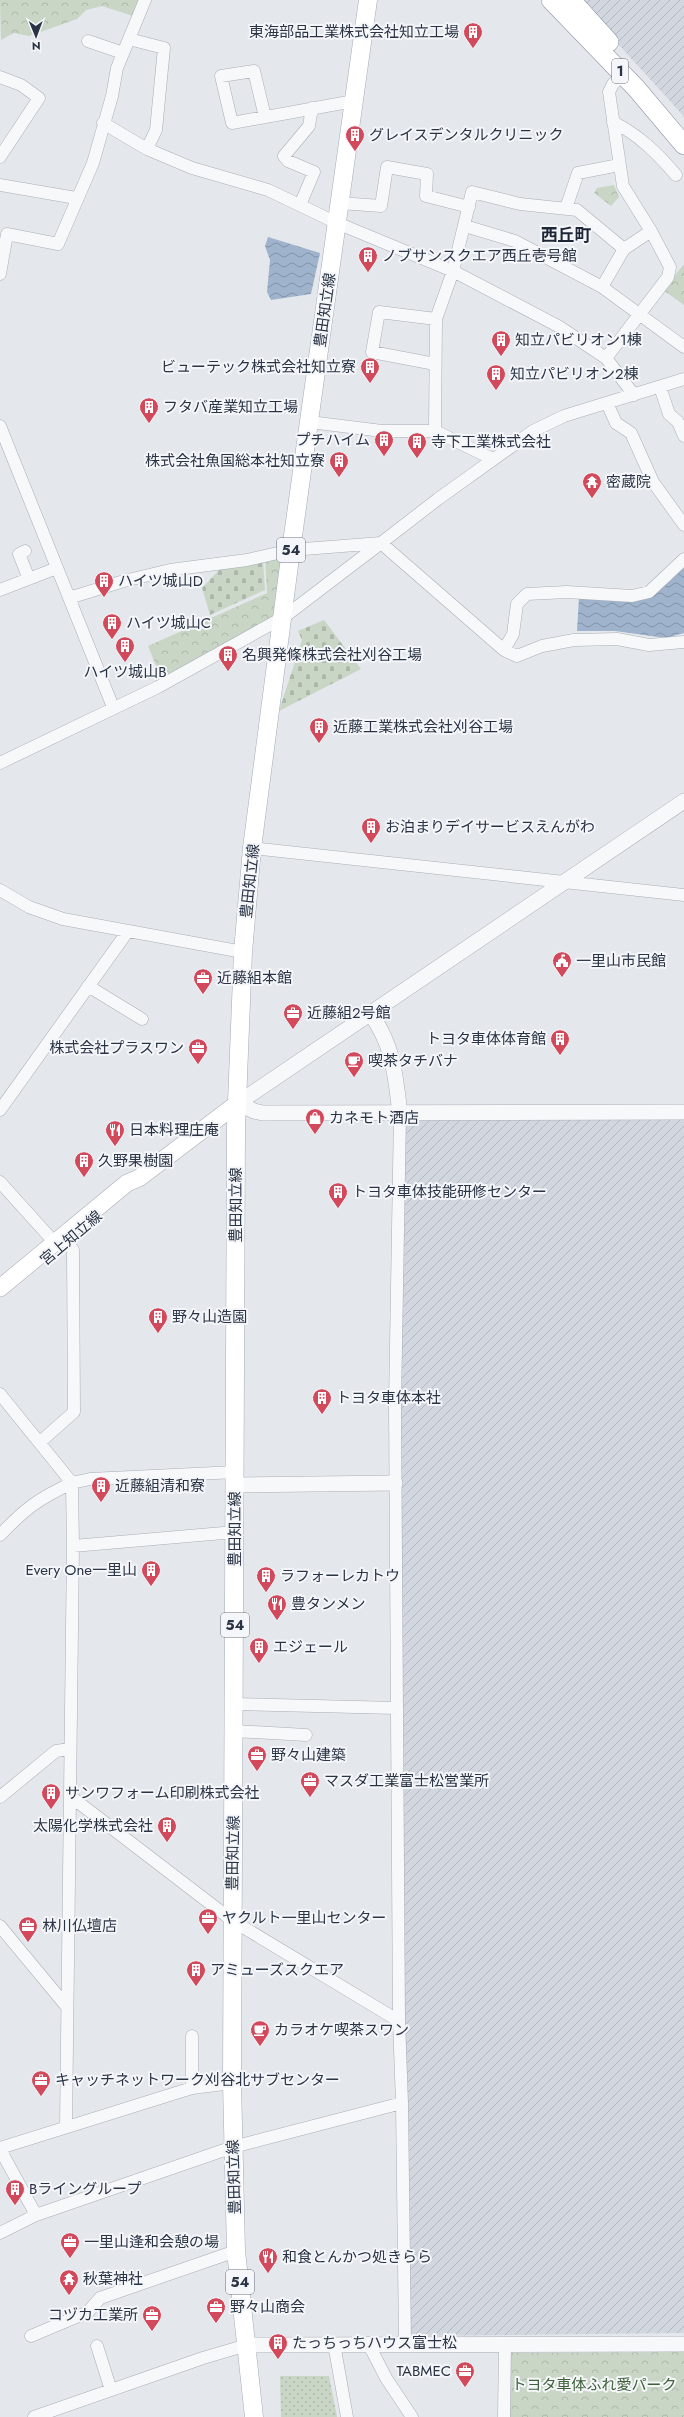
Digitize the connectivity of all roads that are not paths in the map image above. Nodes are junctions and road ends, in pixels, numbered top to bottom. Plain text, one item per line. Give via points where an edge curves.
1 (145, 0) edge
2 (368, 0) edge
3 (551, 0) edge
4 (571, 0) edge
5 (129, 39) junction
6 (88, 41) dead end
7 (123, 53) junction
8 (623, 74) junction
9 (0, 77) edge
10 (354, 101) junction
11 (312, 108) junction
12 (264, 117) junction
13 (613, 122) junction
14 (103, 123) junction
15 (684, 127) edge
16 (684, 145) edge
17 (147, 149) junction
18 (0, 156) edge
19 (619, 165) junction
20 (676, 175) dead end
21 (0, 185) edge
22 (76, 198) junction
23 (340, 203) junction
24 (300, 205) junction
25 (469, 207) junction
26 (566, 208) junction
27 (337, 223) junction
28 (465, 226) junction
29 (651, 231) junction
30 (3, 233) edge
31 (624, 249) junction
32 (453, 271) junction
33 (0, 274) edge
34 (602, 287) junction
35 (641, 314) junction
36 (436, 319) junction
37 (684, 347) edge
38 (606, 358) junction
39 (435, 364) junction
40 (684, 379) edge
41 (660, 387) junction
42 (634, 395) junction
43 (607, 403) junction
44 (310, 422) junction
45 (0, 426) edge
46 (435, 431) junction
47 (684, 436) edge
48 (493, 459) junction
49 (684, 525) edge
50 (381, 543) junction
51 (291, 550) junction
52 (26, 551) dead end
53 (684, 559) edge
54 (57, 568) junction
55 (29, 579) junction
56 (0, 590) edge
57 (70, 598) junction
58 (284, 617) junction
59 (684, 642) edge
60 (504, 650) junction
61 (113, 707) junction
62 (0, 763) edge
63 (684, 801) edge
64 (252, 848) junction
65 (567, 881) junction
66 (0, 890) edge
67 (684, 895) edge
68 (128, 931) junction
69 (243, 952) junction
70 (88, 986) junction
71 (370, 1013) junction
72 (142, 1019) dead end
73 (238, 1103) junction
74 (0, 1110) edge
75 (684, 1112) edge
76 (400, 1113) junction
77 (0, 1182) edge
78 (61, 1243) junction
79 (0, 1288) edge
80 (0, 1297) edge
81 (0, 1394) edge
82 (40, 1442) junction
83 (235, 1479) junction
84 (72, 1483) junction
85 (395, 1483) junction
86 (235, 1532) junction
87 (0, 1535) edge
88 (73, 1546) junction
89 (235, 1704) junction
90 (397, 1708) junction
91 (234, 1731) junction
92 (306, 1735) dead end
93 (70, 1749) junction
94 (70, 1796) junction
95 (0, 1797) edge
96 (233, 1921) junction
97 (0, 1926) edge
98 (68, 2007) junction
99 (399, 2021) junction
100 (192, 2036) dead end
101 (232, 2083) junction
102 (192, 2088) junction
103 (402, 2103) junction
104 (66, 2126) junction
105 (233, 2147) junction
106 (0, 2149) edge
107 (36, 2215) junction
108 (0, 2233) edge
109 (236, 2251) junction
110 (31, 2336) dead end
111 (368, 2343) junction
112 (405, 2343) junction
113 (334, 2344) junction
114 (505, 2344) junction
115 (684, 2344) edge
116 (247, 2345) junction
117 (97, 2346) dead end
118 (111, 2390) junction
119 (34, 2417) edge
120 (254, 2417) edge
121 (347, 2417) edge
122 (412, 2417) edge
123 (504, 2417) edge

1 - 5 street
2 - 10 main road, 豊田知立線 / 54
3 - 8 highway, 1
4 - 15 highway, 1
5 - 7 street
5 - 17 street via 164,48 156,130
6 - 7 street
7 - 14 street
8 - 13 street via 609,92
8 - 16 highway, 1
9 - 18 street via 21,84 39,98
10 - 11 street
10 - 23 main road, 豊田知立線 / 54
11 - 12 street
11 - 24 street via 310,126 284,156 288,161 314,172
12 - 12 street via 232,123 221,76 254,71
13 - 19 street
13 - 20 street via 642,140
14 - 17 street
14 - 22 street via 93,163
17 - 24 street via 205,172 268,190
19 - 26 street via 578,173
19 - 29 street via 623,186
21 - 22 street
22 - 30 street via 58,244
23 - 25 street via 381,206 387,167 427,174 426,196
23 - 27 main road, 豊田知立線 / 54
24 - 27 street
25 - 26 street via 472,192 520,204
25 - 28 street
26 - 31 street via 577,210 589,218
27 - 32 street
27 - 44 main road, 豊田知立線 / 54
28 - 32 street
28 - 34 street via 515,242
29 - 31 street
29 - 35 street via 670,267 668,277
30 - 33 street
31 - 34 street
32 - 36 street
32 - 38 street via 558,326
34 - 35 street
35 - 37 street
35 - 38 street
36 - 39 street
36 - 39 street via 379,312 372,352
38 - 42 street
39 - 46 street
40 - 41 street
41 - 42 street
41 - 47 street via 670,414 678,422
42 - 43 street
43 - 48 street via 548,423
43 - 49 street via 616,423 631,433 653,482
44 - 46 street via 382,431
44 - 51 main road, 豊田知立線 / 54
45 - 54 street
46 - 48 street
48 - 50 street
50 - 51 street
50 - 58 street
50 - 60 street
51 - 57 street via 247,560 170,570
51 - 58 main road, 豊田知立線 / 54
52 - 55 street via 19,554
53 - 60 street via 649,592 632,596 567,592 526,594 517,604 513,634
54 - 55 street
54 - 57 street
55 - 56 street
57 - 61 street
58 - 61 street via 158,687
58 - 64 main road, 豊田知立線 / 54
59 - 60 street via 649,645 617,639 574,640 542,646 517,656
61 - 62 street
63 - 65 street
64 - 65 street
64 - 69 main road, 豊田知立線 / 54
65 - 67 street
65 - 71 street
66 - 68 street via 28,907 63,918
68 - 69 street
68 - 70 street
69 - 73 main road, 豊田知立線 / 54
70 - 72 street
70 - 74 street
71 - 73 street
71 - 76 street via 381,1028 393,1058
73 - 76 street via 263,1113
73 - 78 main road, 宮上知立線 via 138,1178 132,1188
73 - 83 main road, 豊田知立線 / 54
75 - 76 street
76 - 85 street
77 - 78 street
78 - 79 main road, 宮上知立線
78 - 80 main road, 宮上知立線
78 - 82 street via 73,1250 74,1412
81 - 82 street
82 - 84 street
83 - 84 street via 90,1479
83 - 85 street
83 - 86 main road, 豊田知立線 / 54
84 - 87 street via 42,1496
84 - 88 street
85 - 90 street
86 - 88 street
86 - 89 main road, 豊田知立線 / 54
88 - 93 street
89 - 90 street
89 - 91 main road, 豊田知立線 / 54
90 - 99 street
91 - 92 street
91 - 96 main road, 豊田知立線 / 54
93 - 94 street
93 - 95 street via 56,1751
94 - 96 street
94 - 98 street
96 - 99 street
96 - 101 main road, 豊田知立線 / 54
97 - 98 street
98 - 104 street
99 - 103 street
100 - 102 street
101 - 102 street
101 - 105 main road, 豊田知立線 / 54
102 - 104 street
103 - 105 street
103 - 112 street
104 - 106 street
105 - 107 street
105 - 109 main road, 豊田知立線 / 54
106 - 107 street
107 - 108 street
109 - 110 street via 100,2298 88,2312
109 - 116 main road, 豊田知立線 / 54
111 - 112 street
111 - 113 street
111 - 122 street via 386,2378
112 - 114 street
113 - 116 street
113 - 121 street
114 - 115 street
114 - 123 street
116 - 118 street
116 - 120 main road, 豊田知立線 / 54
117 - 118 street
118 - 119 street

